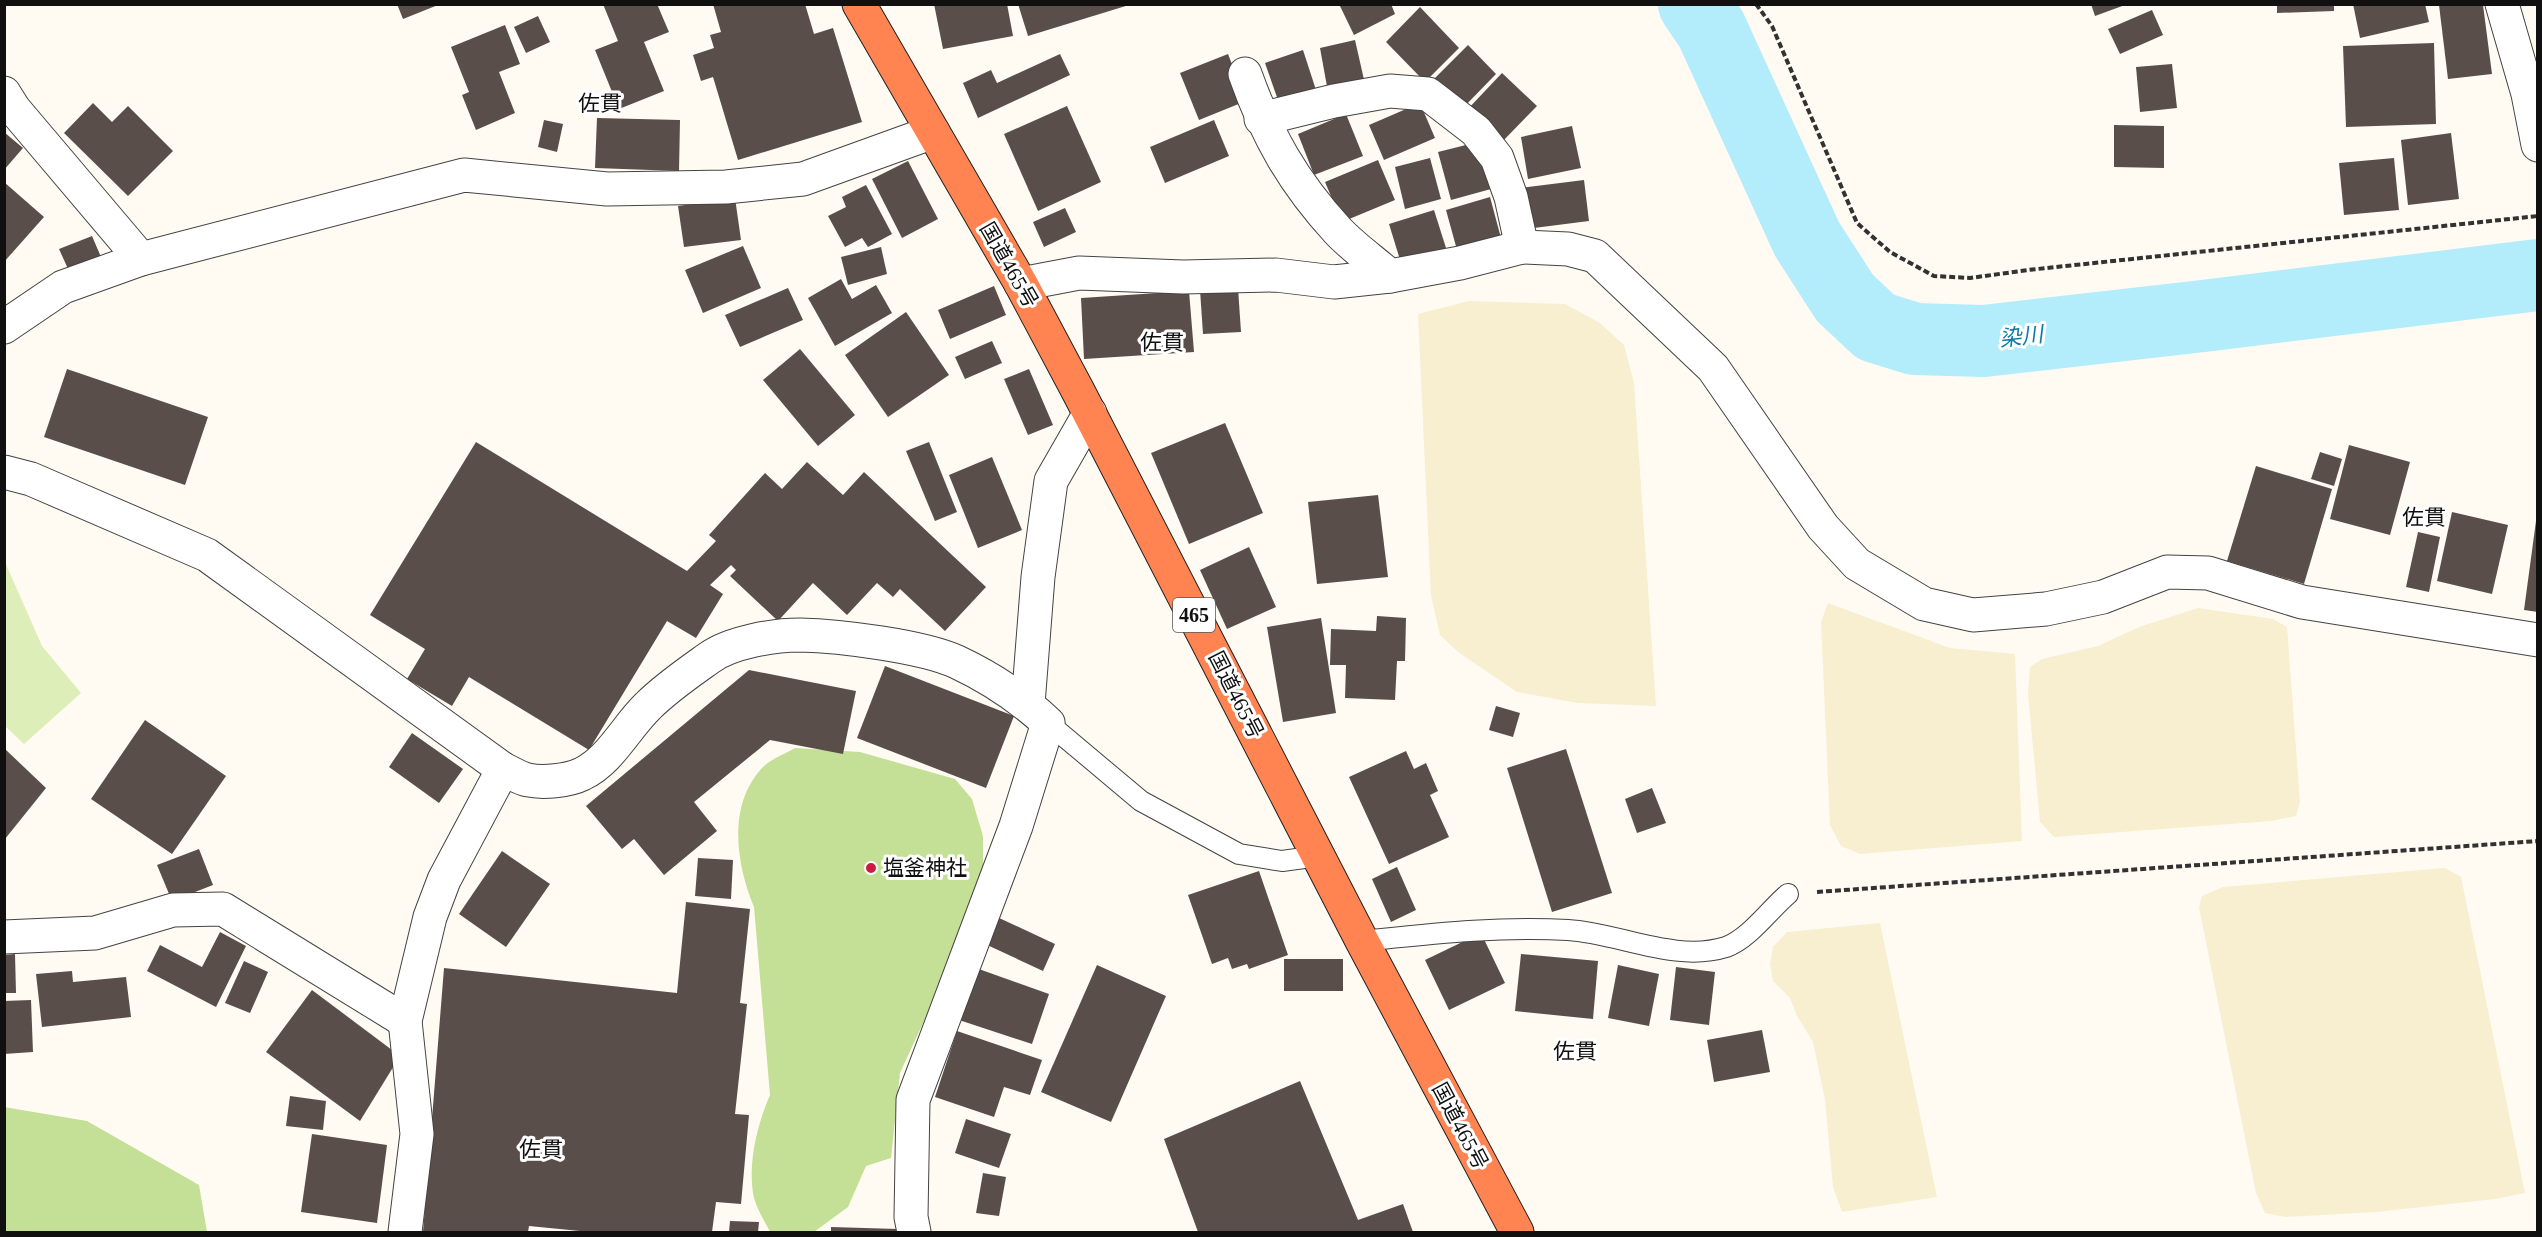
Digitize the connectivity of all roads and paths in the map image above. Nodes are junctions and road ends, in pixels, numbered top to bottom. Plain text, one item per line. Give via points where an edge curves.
1 (859, 4) edge
2 (1756, 4) edge
3 (2502, 4) edge
4 (1245, 74) dead end
5 (4, 93) edge
6 (1261, 119) junction
7 (933, 132) junction
8 (2538, 145) edge
9 (2538, 216) edge
10 (1522, 247) junction
11 (141, 259) junction
12 (1390, 276) junction
13 (1021, 284) junction
14 (4, 327) edge
15 (1090, 413) junction
16 (4, 472) edge
17 (2538, 640) edge
18 (1038, 714) junction
19 (503, 768) junction
20 (2538, 841) edge
21 (1319, 856) junction
22 (1788, 894) joint
23 (4, 937) edge
24 (1362, 941) junction
25 (405, 1021) junction
26 (405, 1233) edge
27 (914, 1233) edge
28 (1517, 1233) edge

1 - 7 highway, 国道465号 / 465
2 - 9 path via 1773,26 1857,223 1890,252 1934,276 1970,278
3 - 8 street
4 - 6 street
5 - 11 street
6 - 10 street via 1390,91 1428,94 1476,131 1497,158
6 - 12 street via 1293,175 1339,232
7 - 11 street via 803,179 726,187 607,189 464,175
7 - 13 highway, 国道465号 / 465
10 - 12 street
10 - 17 street via 1568,249 1595,256 1713,368 1822,527 1857,564 1924,604 1973,615 2046,609 2103,597 2167,572 2208,573 2302,602
11 - 14 street via 63,286
12 - 13 street via 1334,282 1276,275 1078,273
13 - 15 highway, 国道465号 / 465
15 - 18 street via 1051,481 1038,577
15 - 21 highway, 国道465号 / 465
16 - 19 street via 31,479 207,555
18 - 19 street via 1004,686 955,661 902,647 800,635 756,639 712,656 683,676 648,706 605,757 582,774 558,780 527,780
18 - 21 lane via 1141,801 1239,854 1282,861
18 - 27 street via 1016,825 913,1100
19 - 25 street via 437,898
20 - 22 path
21 - 24 highway, 国道465号 / 465
22 - 24 lane via 1752,930 1728,946 1701,952 1570,930 1468,930
23 - 25 street via 95,933 173,910 223,909
24 - 28 highway, 国道465号 / 465
25 - 26 street via 417,1134

